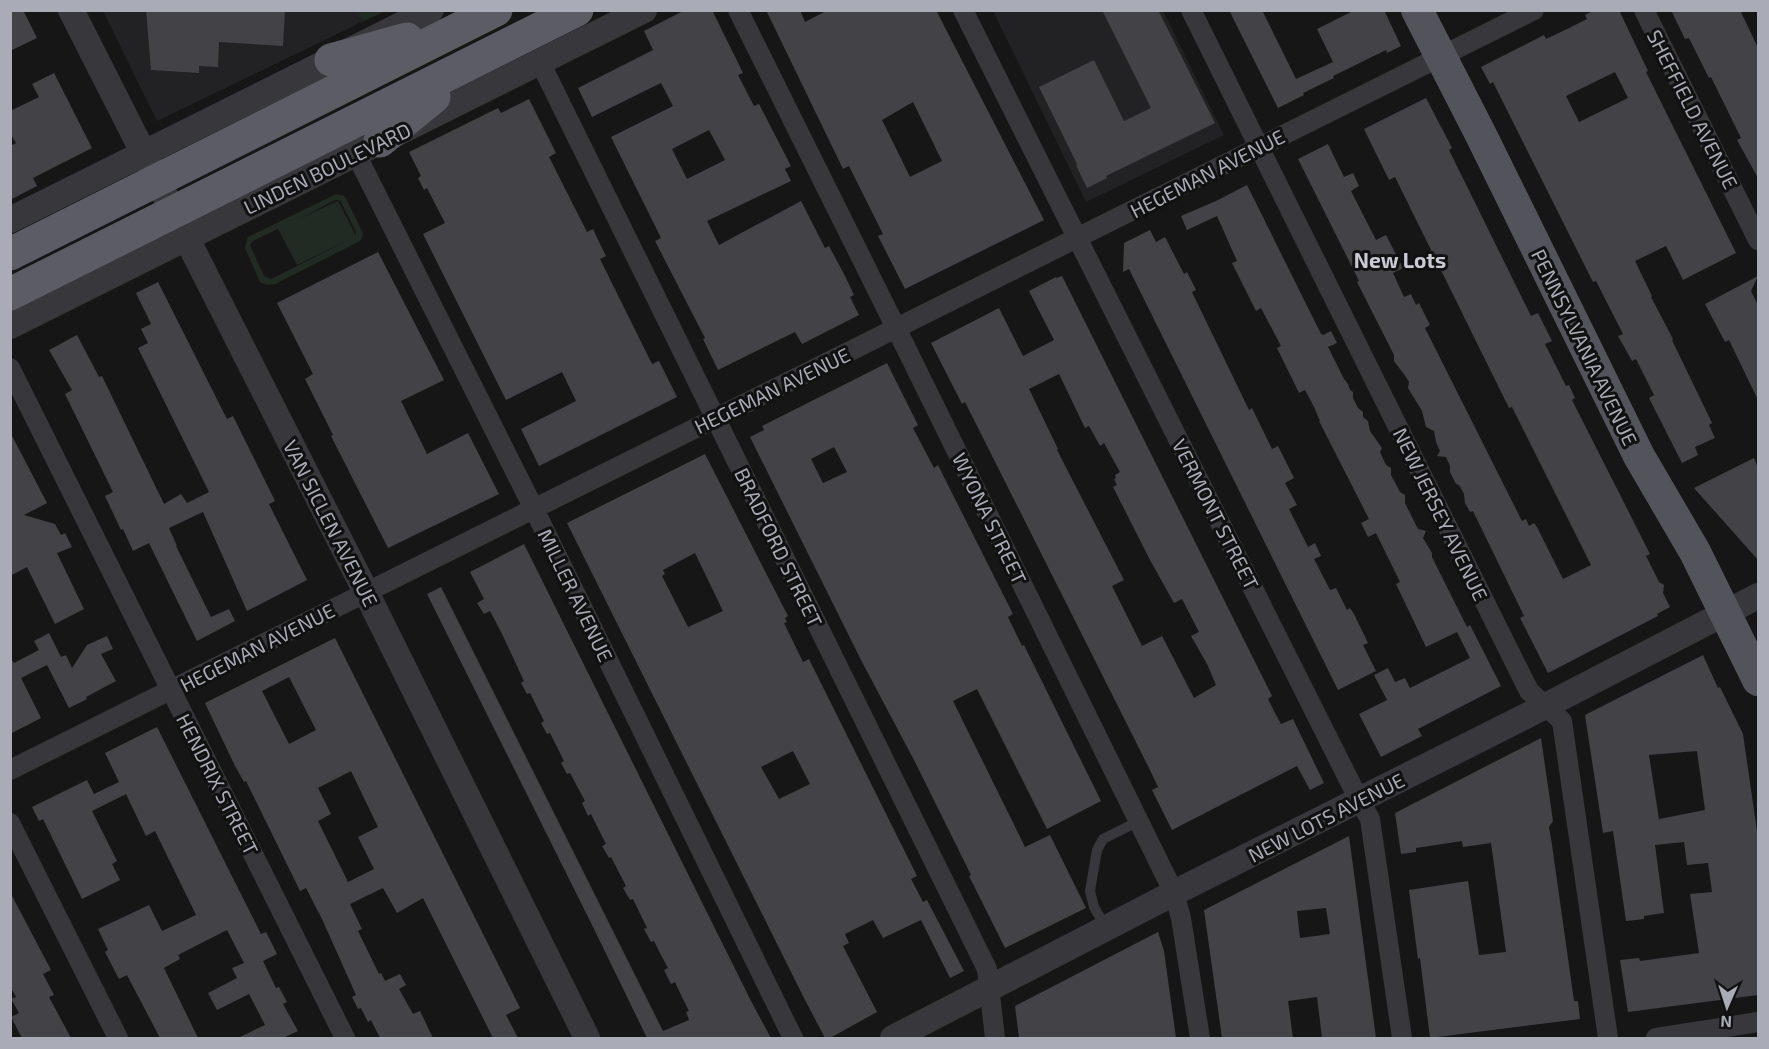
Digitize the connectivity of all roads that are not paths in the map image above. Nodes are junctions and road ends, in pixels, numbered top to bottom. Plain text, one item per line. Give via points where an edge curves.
1 (71, 10) edge
2 (431, 10) edge
3 (577, 10) edge
4 (644, 10) edge
5 (738, 10) edge
6 (963, 10) edge
7 (1191, 10) edge
8 (1417, 10) edge
9 (1534, 10) edge
10 (1644, 10) edge
11 (487, 15) edge
12 (1441, 57) junction
13 (480, 59) junction
14 (332, 60) junction
15 (540, 62) junction
16 (1259, 147) junction
17 (368, 148) junction
18 (150, 167) junction
19 (10, 220) edge
20 (180, 225) junction
21 (1078, 238) junction
22 (1758, 240) edge
23 (10, 254) edge
24 (10, 294) edge
25 (10, 326) edge
26 (897, 328) junction
27 (10, 368) edge
28 (715, 418) junction
29 (534, 508) junction
30 (366, 592) junction
31 (1758, 596) edge
32 (1727, 612) junction
33 (1758, 680) edge
34 (171, 690) junction
35 (1545, 706) junction
36 (10, 770) edge
37 (1359, 800) junction
38 (1139, 821) junction
39 (10, 823) edge
40 (1174, 893) junction
41 (1106, 928) junction
42 (989, 989) junction
43 (1758, 1022) edge
44 (118, 1038) edge
45 (345, 1038) edge
46 (587, 1038) edge
47 (793, 1038) edge
48 (893, 1038) edge
49 (995, 1038) edge
50 (1200, 1038) edge
51 (1402, 1038) edge
52 (1608, 1038) edge
53 (1656, 1038) edge

1 - 18 street, VAN SICLEN AVENUE
2 - 14 street
3 - 13 highway, LINDEN BOULEVARD
4 - 15 street, LINDEN BOULEVARD
5 - 26 street, WYONA STREET
6 - 21 street, VERMONT STREET
7 - 16 street, NEW JERSEY AVENUE
8 - 12 main road, PENNSYLVANIA AVENUE
9 - 12 street, HEGEMAN AVENUE
10 - 22 street, SHEFFIELD AVENUE
11 - 14 highway
11 - 18 highway
12 - 16 street, HEGEMAN AVENUE
12 - 32 main road, PENNSYLVANIA AVENUE via 1639,456
13 - 17 highway
13 - 20 highway, LINDEN BOULEVARD
14 - 18 street
15 - 17 street, LINDEN BOULEVARD
15 - 28 street, BRADFORD STREET
16 - 21 street, HEGEMAN AVENUE
16 - 35 street, NEW JERSEY AVENUE via 1529,692
17 - 20 street, LINDEN BOULEVARD
17 - 29 street, MILLER AVENUE
18 - 19 street
18 - 20 street, VAN SICLEN AVENUE
18 - 23 highway
20 - 24 highway, LINDEN BOULEVARD
20 - 25 street, LINDEN BOULEVARD
20 - 30 street, VAN SICLEN AVENUE
21 - 26 street, HEGEMAN AVENUE
21 - 37 street, VERMONT STREET
26 - 28 street, HEGEMAN AVENUE
26 - 38 street, WYONA STREET
27 - 34 street, HENDRIX STREET
28 - 29 street, HEGEMAN AVENUE
28 - 42 street, BRADFORD STREET via 987,969
29 - 30 street, HEGEMAN AVENUE
29 - 47 street, MILLER AVENUE
30 - 34 street, HEGEMAN AVENUE
30 - 46 street, VAN SICLEN AVENUE
31 - 32 street, NEW LOTS AVENUE
32 - 33 main road, PENNSYLVANIA AVENUE
32 - 35 street, NEW LOTS AVENUE
34 - 36 street, HEGEMAN AVENUE
34 - 45 street, HENDRIX STREET
35 - 37 street, NEW LOTS AVENUE
35 - 52 street, NEW JERSEY AVENUE via 1562,721
37 - 40 street, NEW LOTS AVENUE
37 - 51 street, VERMONT STREET via 1370,819
38 - 40 street, WYONA STREET
38 - 41 lane via 1103,839 1097,850 1090,891
39 - 44 street
40 - 41 street, NEW LOTS AVENUE
40 - 50 street, WYONA STREET
41 - 42 street, NEW LOTS AVENUE
42 - 48 street, NEW LOTS AVENUE
42 - 49 street, BRADFORD STREET
43 - 53 street

